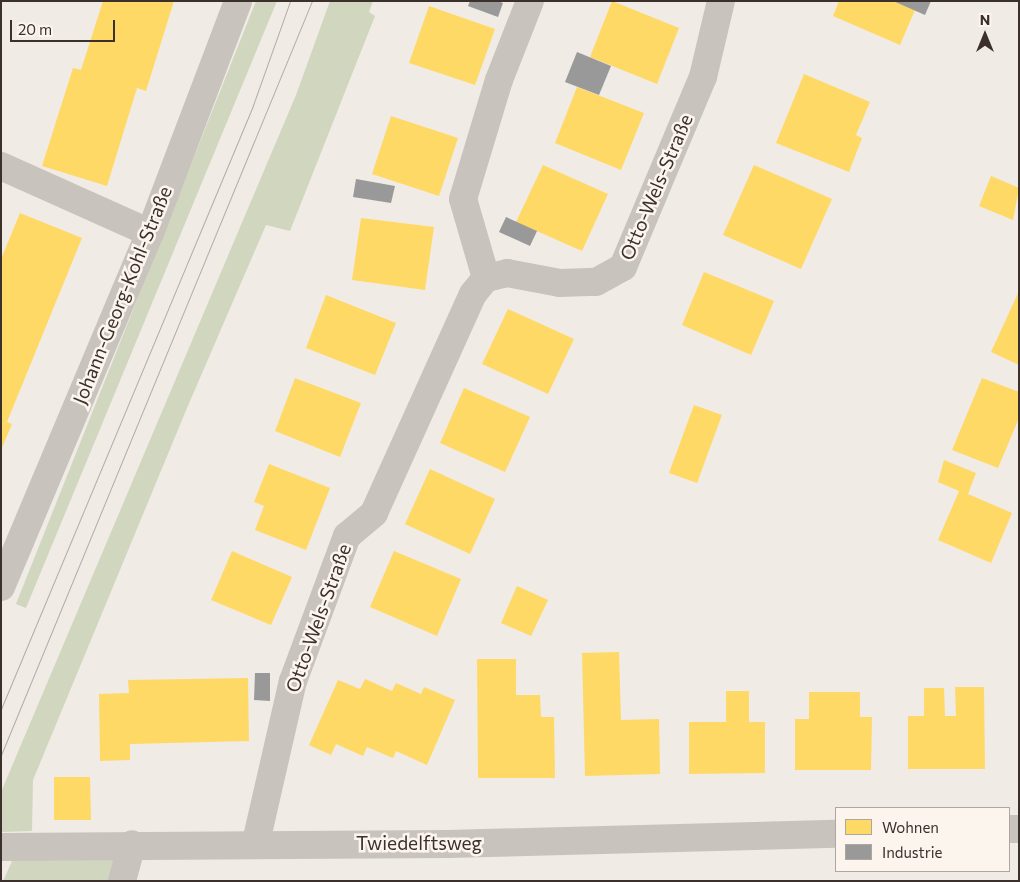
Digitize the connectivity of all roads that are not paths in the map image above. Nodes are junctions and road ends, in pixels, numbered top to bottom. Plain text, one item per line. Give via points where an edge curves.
1 (238, 1) edge
2 (530, 1) edge
3 (721, 1) edge
4 (1, 166) edge
5 (150, 233) junction
6 (486, 278) junction
7 (1, 587) edge
8 (835, 834) edge
9 (256, 842) junction
10 (132, 844) junction
11 (1, 846) edge
12 (122, 881) edge

1 - 5 street, Johann-Georg-Kohl-Straße
2 - 6 street via 499,80 463,200
3 - 6 street, Otto-Wels-Straße via 703,77 623,267 596,282 560,283 506,273
4 - 5 street
5 - 7 street, Johann-Georg-Kohl-Straße
6 - 9 street, Otto-Wels-Straße via 473,294 374,512 347,536 293,681
8 - 9 street, Twiedelftsweg via 448,844
9 - 10 street, Twiedelftsweg
10 - 11 street, Twiedelftsweg
10 - 12 street

